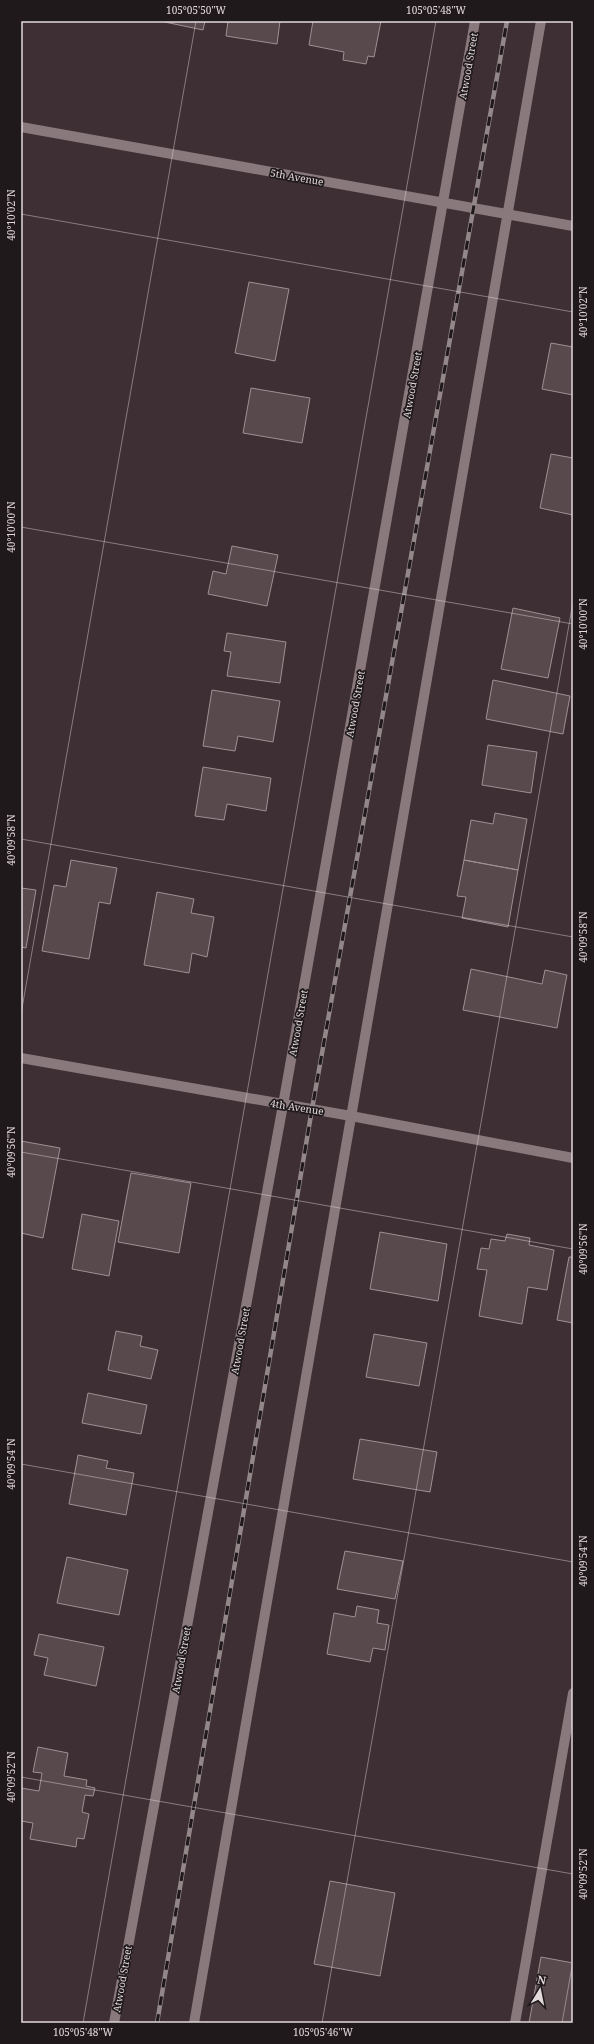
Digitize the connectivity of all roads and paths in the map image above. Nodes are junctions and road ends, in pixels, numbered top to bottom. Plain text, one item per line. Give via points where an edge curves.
1 (475, 21) edge
2 (541, 21) edge
3 (21, 127) edge
4 (444, 203) junction
5 (508, 214) junction
6 (573, 226) edge
7 (21, 1058) edge
8 (283, 1105) junction
9 (351, 1116) junction
10 (573, 1158) edge
11 (573, 1693) edge
12 (114, 2023) edge
13 (194, 2023) edge
14 (515, 2023) edge

1 - 4 street, Atwood Street
2 - 5 street
3 - 4 street, 5th Avenue
4 - 5 street, 5th Avenue
4 - 8 street, Atwood Street
5 - 6 street, 5th Avenue
5 - 9 street
7 - 8 street, 4th Avenue
8 - 9 street, 4th Avenue
8 - 12 street, Atwood Street
9 - 10 street, 4th Avenue
9 - 13 street
11 - 14 street

